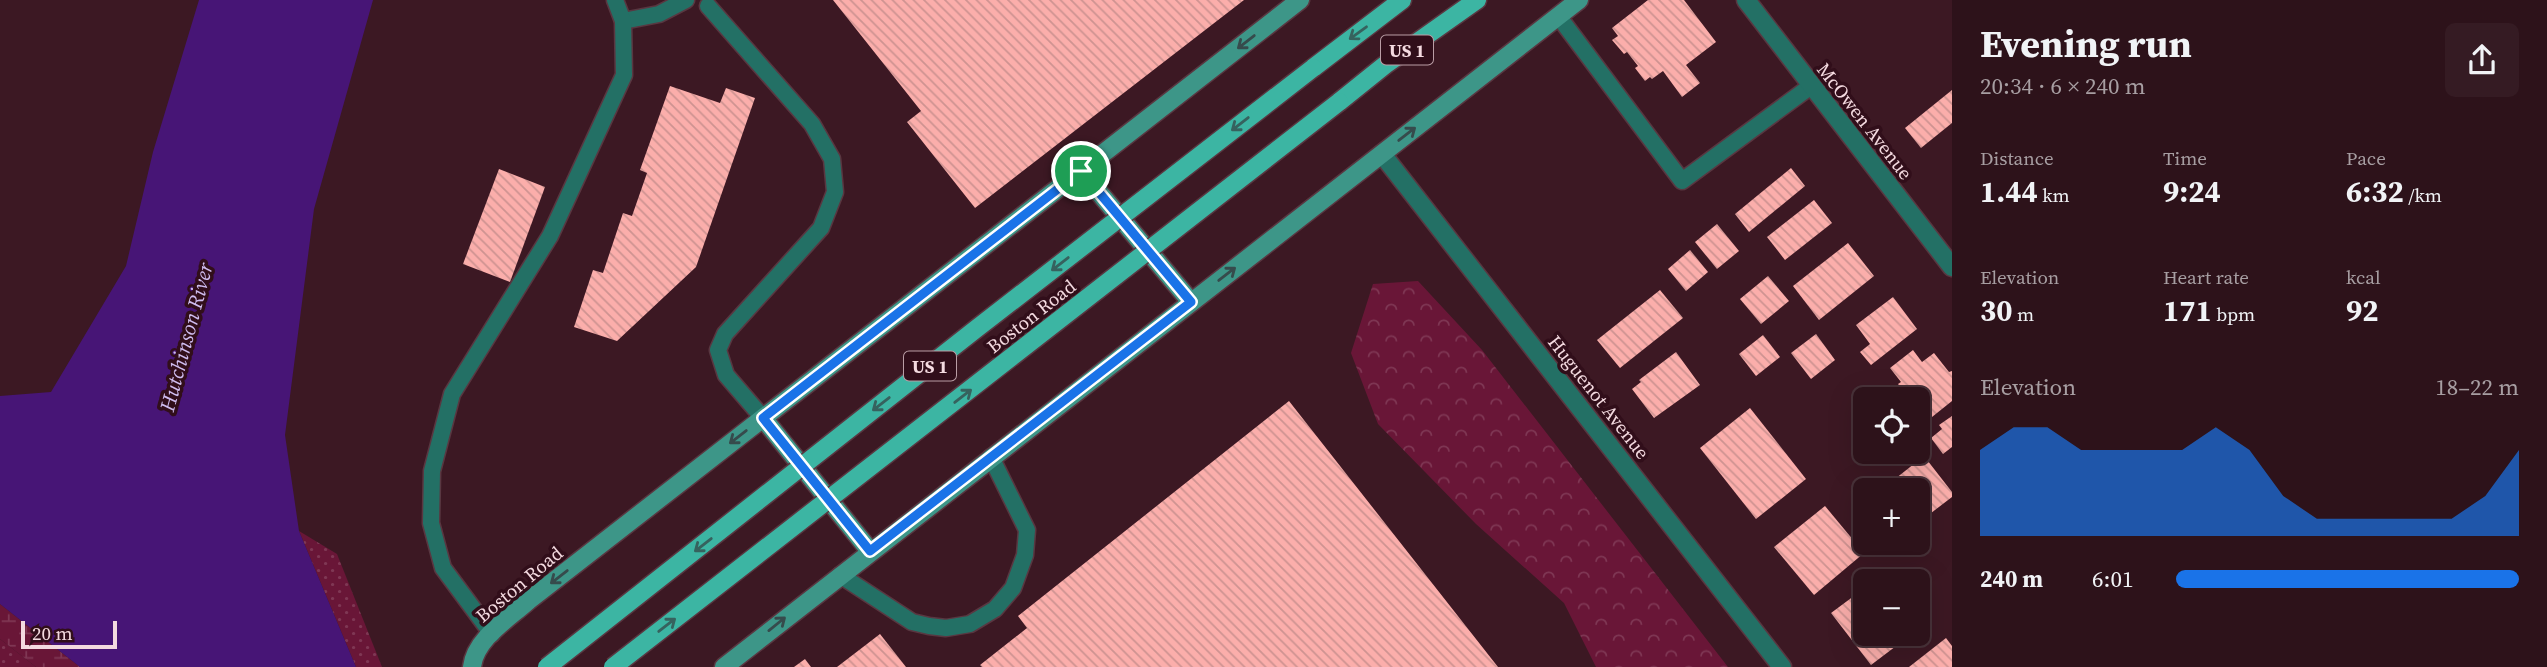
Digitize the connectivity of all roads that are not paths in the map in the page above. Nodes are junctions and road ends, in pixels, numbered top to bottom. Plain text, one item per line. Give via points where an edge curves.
1 (615, 0) edge
2 (686, 0) edge
3 (1300, 0) edge
4 (1402, 0) edge
5 (1477, 0) edge
6 (1579, 0) edge
7 (1746, 0) edge
8 (708, 6) dead end
9 (1559, 16) junction
10 (623, 21) junction
11 (1811, 86) junction
12 (1382, 153) junction
13 (1081, 171) junction
14 (1952, 267) edge
15 (1191, 302) junction
16 (763, 418) junction
17 (991, 457) junction
18 (870, 551) junction
19 (840, 575) junction
20 (492, 634) junction
21 (472, 667) edge
22 (548, 667) edge
23 (613, 667) edge
24 (724, 667) edge
25 (1782, 667) edge

1 - 10 lane
2 - 10 lane via 659,14
3 -> 13 street, Boston Road
4 -> 22 main road, Boston Road / US 1, bridge
23 -> 5 main road, Boston Road / US 1, bridge via 1385,65
6 - 9 street
7 - 11 street, McOwen Avenue
8 - 16 lane via 812,124 832,159 835,192 821,228 725,334 718,350 726,375
9 - 11 lane via 1682,181
12 -> 9 street
10 - 20 lane via 624,75 550,236 452,394 432,471 431,523 443,568
11 - 14 street, McOwen Avenue
15 -> 12 street
12 - 25 street, Huguenot Avenue
13 - 15 street
13 - 16 street, Boston Road
15 - 17 street
16 - 18 street
16 -> 20 street, Boston Road
17 - 18 street
17 - 19 lane via 1027,530 1025,555 1013,588 995,609 970,624 929,626 912,622
18 - 19 street
24 -> 19 street
20 - 21 street, Boston Road via 480,646

